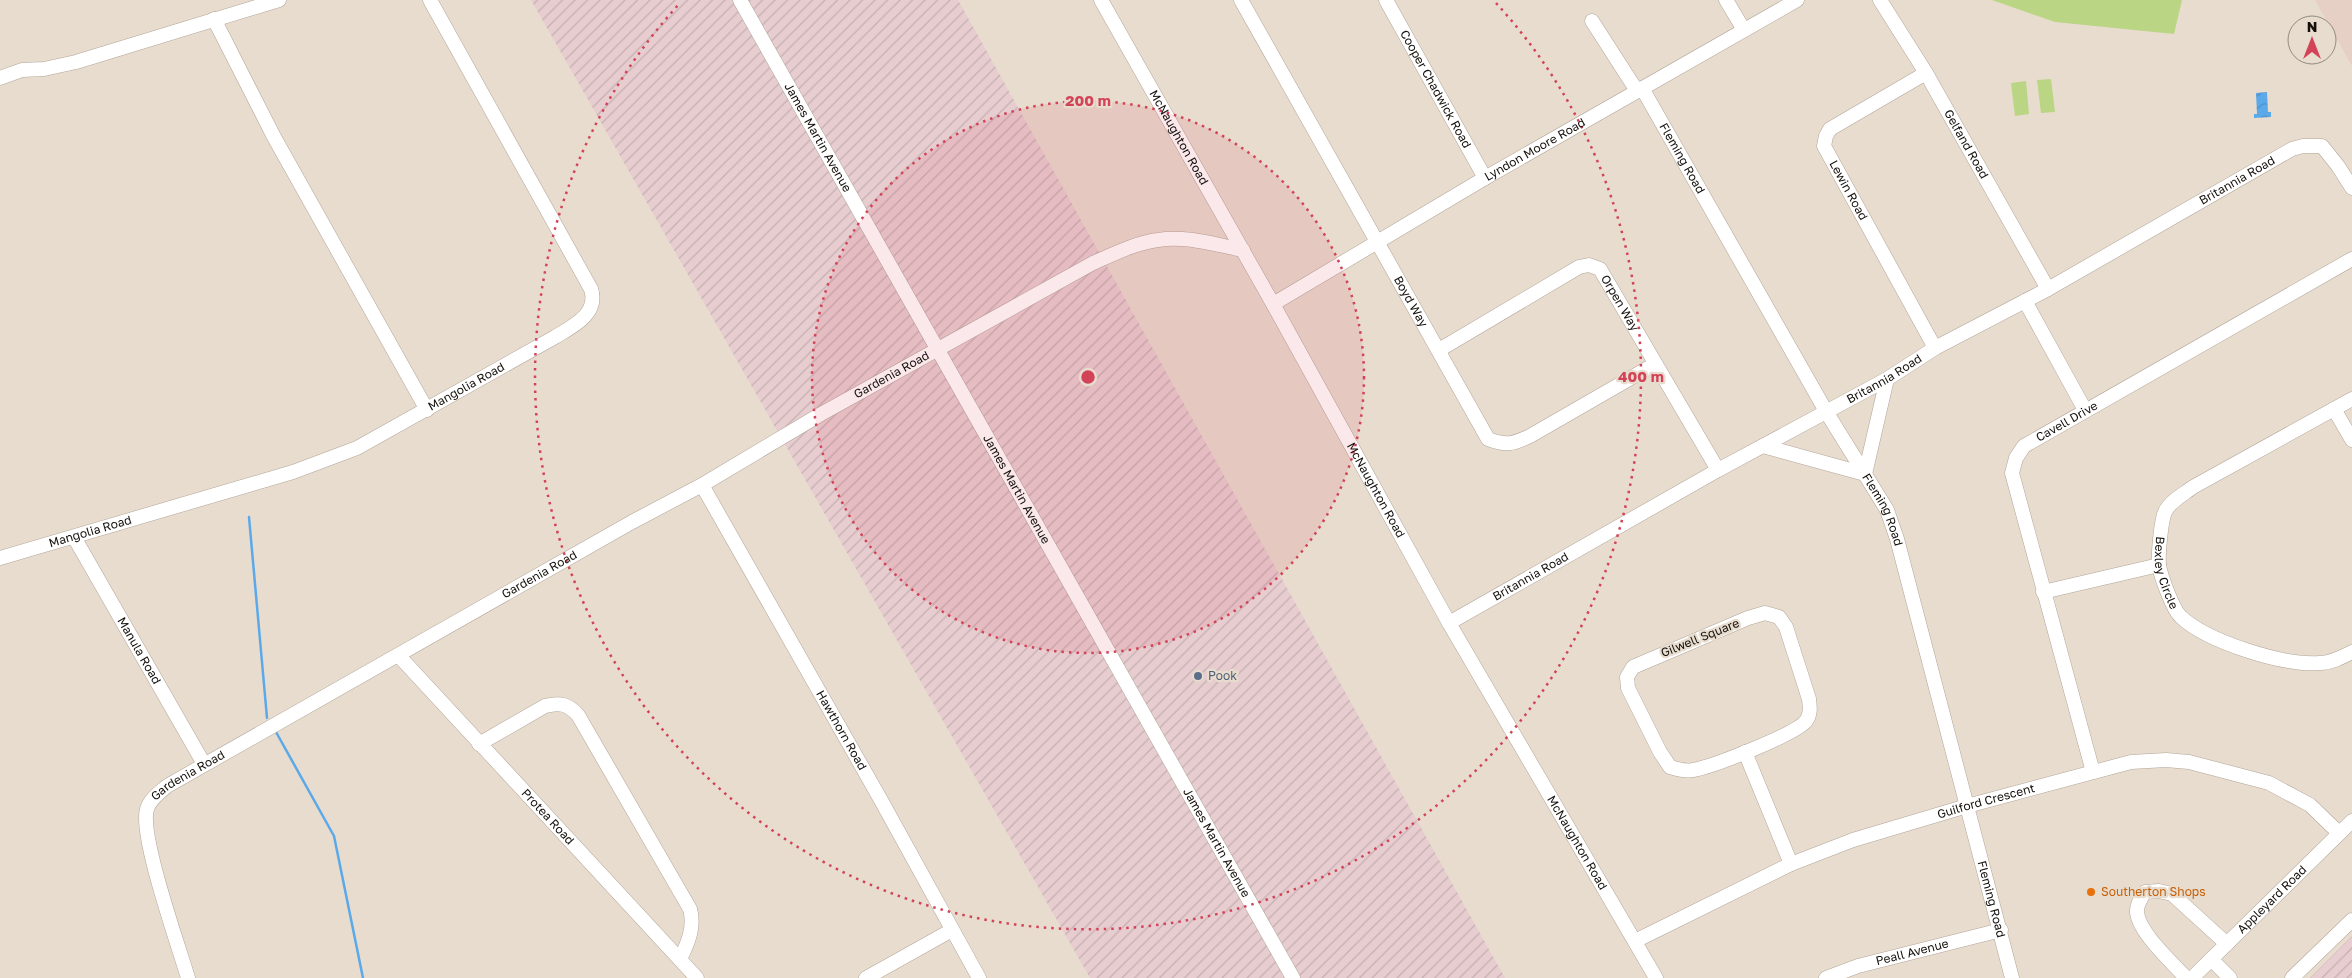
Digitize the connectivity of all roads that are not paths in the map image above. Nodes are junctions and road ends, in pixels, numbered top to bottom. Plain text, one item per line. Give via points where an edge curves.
1 (279, 0) edge
2 (430, 0) edge
3 (740, 0) edge
4 (1101, 0) edge
5 (1241, 0) edge
6 (1387, 0) edge
7 (1726, 0) edge
8 (1797, 0) edge
9 (1880, 0) edge
10 (214, 19) junction
11 (1592, 21) dead end
12 (1744, 30) junction
13 (1926, 73) junction
14 (0, 78) edge
15 (1639, 90) junction
16 (1485, 178) junction
17 (2352, 188) edge
18 (1378, 243) junction
19 (1243, 250) junction
20 (2352, 259) edge
21 (2048, 289) junction
22 (2025, 301) junction
23 (1273, 304) junction
24 (1935, 348) junction
25 (939, 349) junction
26 (1439, 350) junction
27 (1654, 364) junction
28 (1887, 379) junction
29 (2352, 399) edge
30 (2334, 409) junction
31 (426, 410) junction
32 (2085, 410) junction
33 (1827, 412) junction
34 (2352, 440) edge
35 (1763, 446) junction
36 (1718, 470) junction
37 (1865, 474) junction
38 (702, 485) junction
39 (74, 537) junction
40 (0, 558) edge
41 (2159, 565) junction
42 (2043, 592) junction
43 (1449, 623) junction
44 (2352, 652) edge
45 (399, 656) junction
46 (479, 744) junction
47 (1745, 752) junction
48 (204, 764) junction
49 (2093, 772) junction
50 (1967, 806) junction
51 (2352, 821) edge
52 (2339, 834) junction
53 (1791, 864) junction
54 (2352, 920) edge
55 (952, 930) junction
56 (2001, 930) junction
57 (1635, 941) junction
58 (2227, 944) junction
59 (680, 959) junction
60 (2211, 959) junction
61 (188, 978) edge
62 (697, 978) edge
63 (866, 978) edge
64 (979, 978) edge
65 (1293, 978) edge
66 (1656, 978) edge
67 (1826, 978) edge
68 (2012, 978) edge
69 (2186, 978) edge
70 (2192, 978) edge
71 (2230, 978) edge
72 (2292, 978) edge

1 - 10 street
2 - 31 street, Mangolia Road via 585,279 593,303 590,311 574,326
3 - 25 street, James Martin Avenue
4 - 19 street, McNaughton Road
5 - 18 street, Boyd Way
6 - 16 street, Cooper Chadwick Road
7 - 12 street
8 - 12 street, Lyndon Moore Road
9 - 13 street, Gelfand Road
10 - 14 street via 76,62 22,70
10 - 31 street via 274,137
11 - 15 street, Fleming Road
12 - 15 street, Lyndon Moore Road
13 - 21 street, Gelfand Road
13 - 24 street, Lewin Road via 1830,129 1824,146
15 - 16 street, Lyndon Moore Road
15 - 33 street, Fleming Road
16 - 18 street, Lyndon Moore Road
17 - 21 street, Britannia Road via 2322,146 2292,149
18 - 23 street, Lyndon Moore Road
18 - 26 street, Boyd Way
19 - 23 street, McNaughton Road
19 - 25 street, Gardenia Road via 1196,241 1160,239 1138,244 1093,263
20 - 32 street, Cavell Drive
21 - 22 street, Britannia Road
22 - 24 street, Britannia Road
22 - 32 street
23 - 43 street, McNaughton Road
24 - 28 street, Britannia Road
25 - 38 street, Gardenia Road
25 - 65 street, James Martin Avenue
26 - 27 street, Boyd Way via 1488,439 1500,444 1514,443 1530,436
26 - 27 street, Orpen Way via 1579,267 1590,265 1600,269
27 - 36 street, Orpen Way
28 - 33 street, Britannia Road
28 - 37 street
29 - 30 street, Bexley Circle
30 - 34 street
30 - 41 street, Bexley Circle via 2193,487 2174,502 2164,514
31 - 39 street, Mangolia Road via 357,448 317,465
32 - 42 street, Cavell Drive via 2024,446 2012,473
33 - 35 street, Britannia Road
33 - 37 street, Fleming Road
35 - 36 street, Britannia Road
35 - 37 street
36 - 43 street, Britannia Road
37 - 50 street, Fleming Road via 1887,510 1897,539
38 - 45 street, Gardenia Road
38 - 55 street, Hawthorn Road
39 - 40 street, Mangolia Road
39 - 48 street, Manula Road
41 - 42 street
41 - 44 street, Bexley Circle via 2180,616 2206,636 2243,650 2300,662 2327,662
42 - 49 street, Cavell Drive
43 - 57 street, McNaughton Road
45 - 46 street, Protea Road
45 - 48 street, Gardenia Road
46 - 59 street, Protea Road
46 - 59 street via 546,706 564,704 578,715 690,909 690,938
47 - 47 street, Gilwell Square via 1692,771 1670,767 1628,688 1627,677 1633,667 1748,618 1765,613 1779,617 1786,627 1810,711 1798,728
47 - 53 street
48 - 61 street, Gardenia Road via 154,796 145,822
49 - 50 street, Guilford Crescent
49 - 52 street, Guilford Crescent via 2131,762 2188,762 2269,783 2287,791 2310,805
50 - 53 street, Guilford Crescent via 1853,840
50 - 56 street, Fleming Road
51 - 52 street, Appleyard Road
52 - 58 street, Appleyard Road
53 - 57 street, Guilford Crescent
54 - 72 street
55 - 63 street
55 - 64 street, Hawthorn Road
56 - 67 street, Peall Avenue via 1866,964
56 - 68 street, Fleming Road
57 - 66 street, McNaughton Road
58 - 60 street, Appleyard Road
58 - 69 street via 2172,894 2146,892 2136,911 2140,926
59 - 62 street, Protea Road
60 - 70 street, Appleyard Road
60 - 71 street

